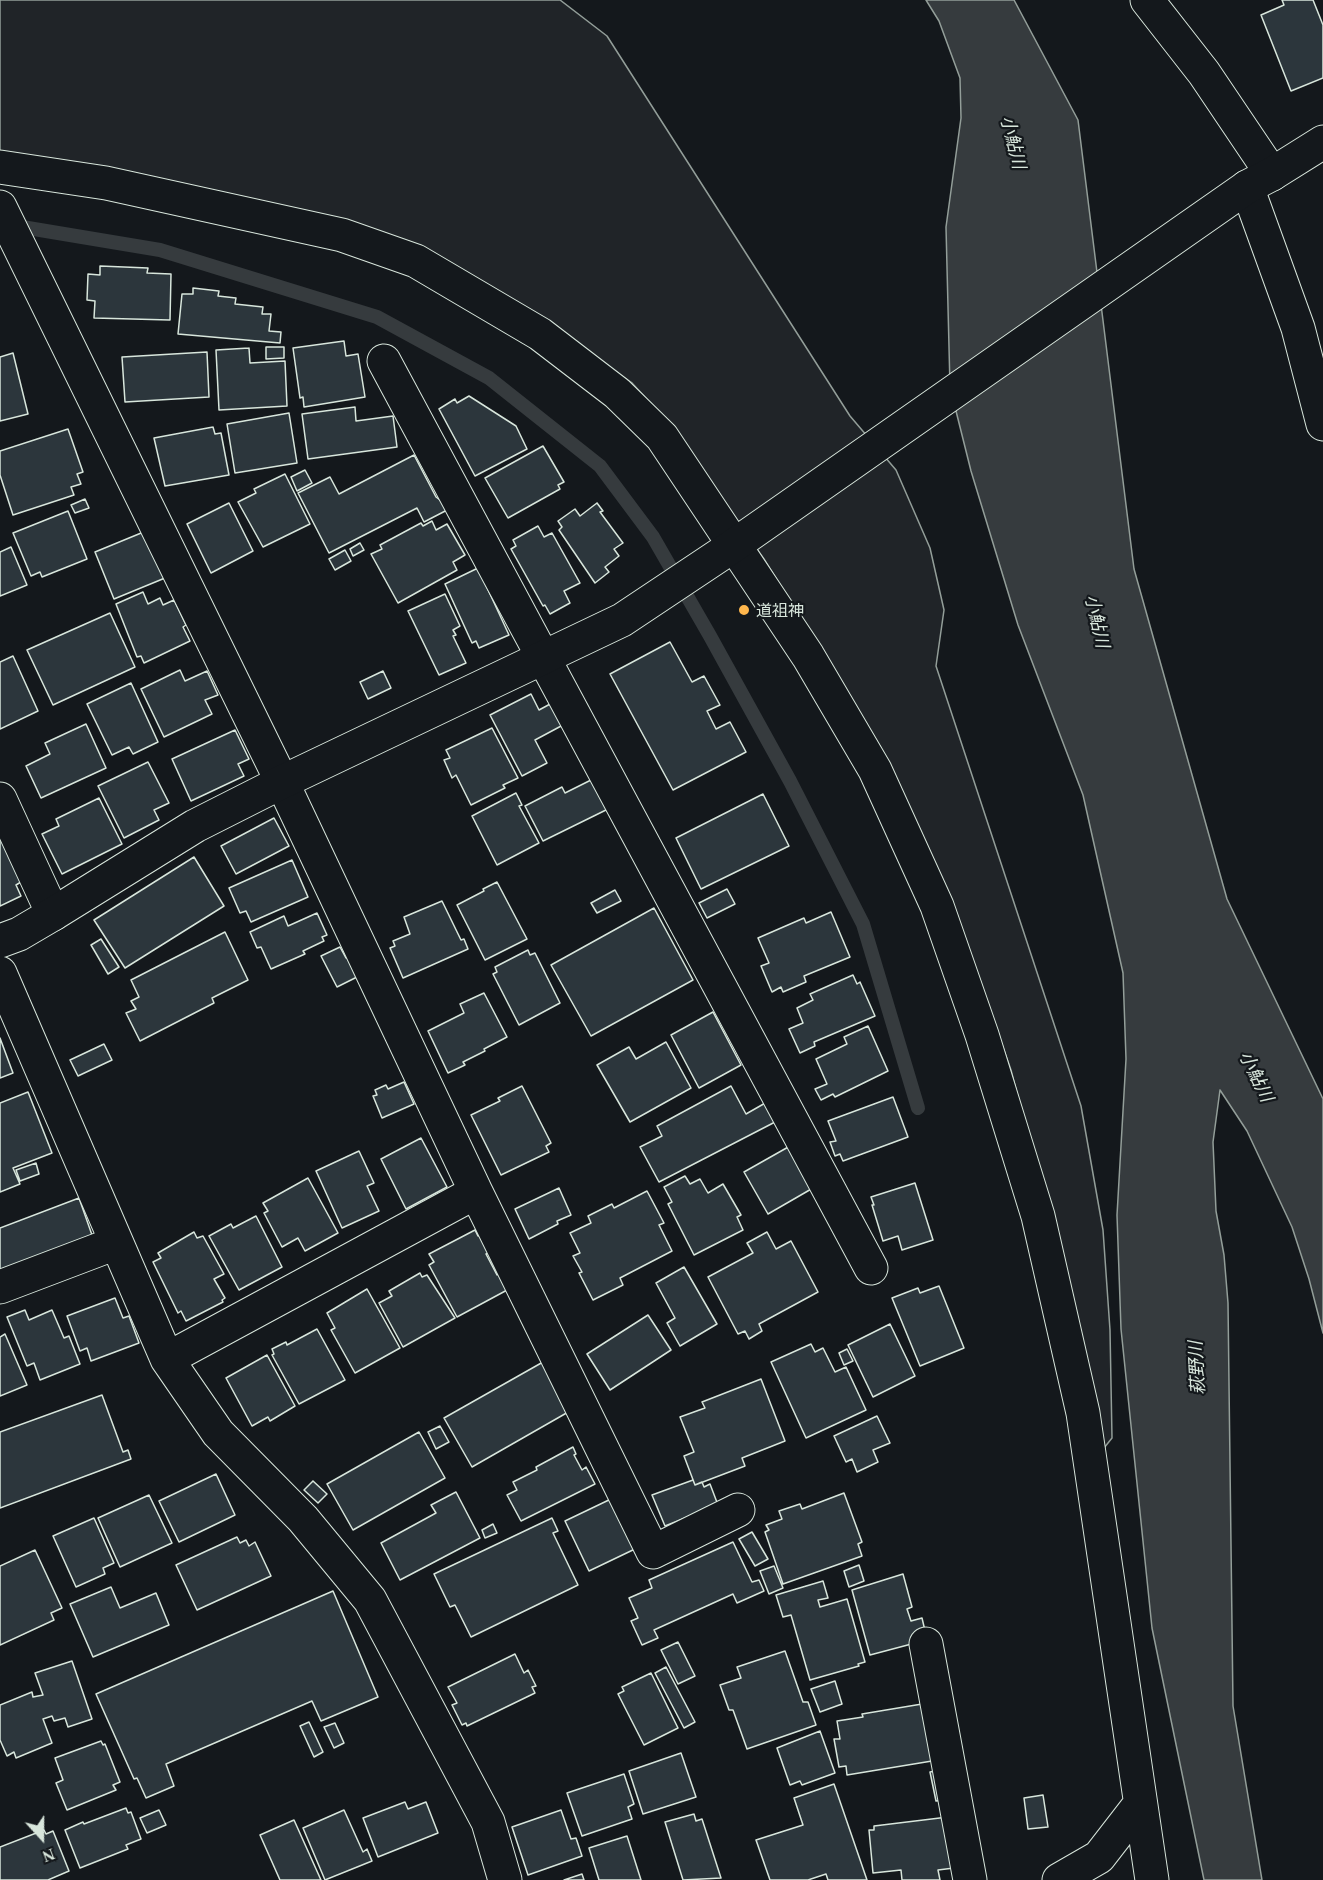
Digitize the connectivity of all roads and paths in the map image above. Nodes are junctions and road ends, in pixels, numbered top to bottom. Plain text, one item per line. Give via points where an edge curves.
1 (1147, 0) edge
2 (1323, 142) edge
3 (0, 167) edge
4 (1259, 181) junction
5 (0, 207) edge
6 (384, 361) dead end
7 (1323, 424) edge
8 (733, 546) junction
9 (544, 658) junction
10 (282, 782) junction
11 (0, 799) edge
12 (53, 914) junction
13 (0, 941) edge
14 (0, 973) edge
15 (476, 1192) junction
16 (116, 1243) junction
17 (871, 1268) dead end
18 (0, 1287) edge
19 (167, 1359) junction
20 (738, 1510) dead end
21 (927, 1644) dead end
22 (1140, 1804) junction
23 (505, 1880) edge
24 (970, 1880) edge
25 (1059, 1880) edge
26 (1152, 1880) edge

1 - 4 street via 1204,73
2 - 4 street
3 - 8 street via 106,183 331,233 416,261 540,334 617,393 662,437
4 - 7 street
4 - 8 street
5 - 10 street
6 - 9 street
8 - 9 street via 622,620
8 - 22 street via 808,656 875,770 937,906 982,1035 1038,1215 1083,1413
9 - 10 street
9 - 17 street
10 - 12 street via 195,826
10 - 15 street
11 - 12 street
12 - 13 street
14 - 16 street
15 - 19 street
15 - 20 street via 653,1552
16 - 18 street
16 - 19 street
19 - 23 street via 218,1433 303,1519 370,1600 488,1822
21 - 24 street
22 - 25 street via 1099,1857
22 - 26 street

